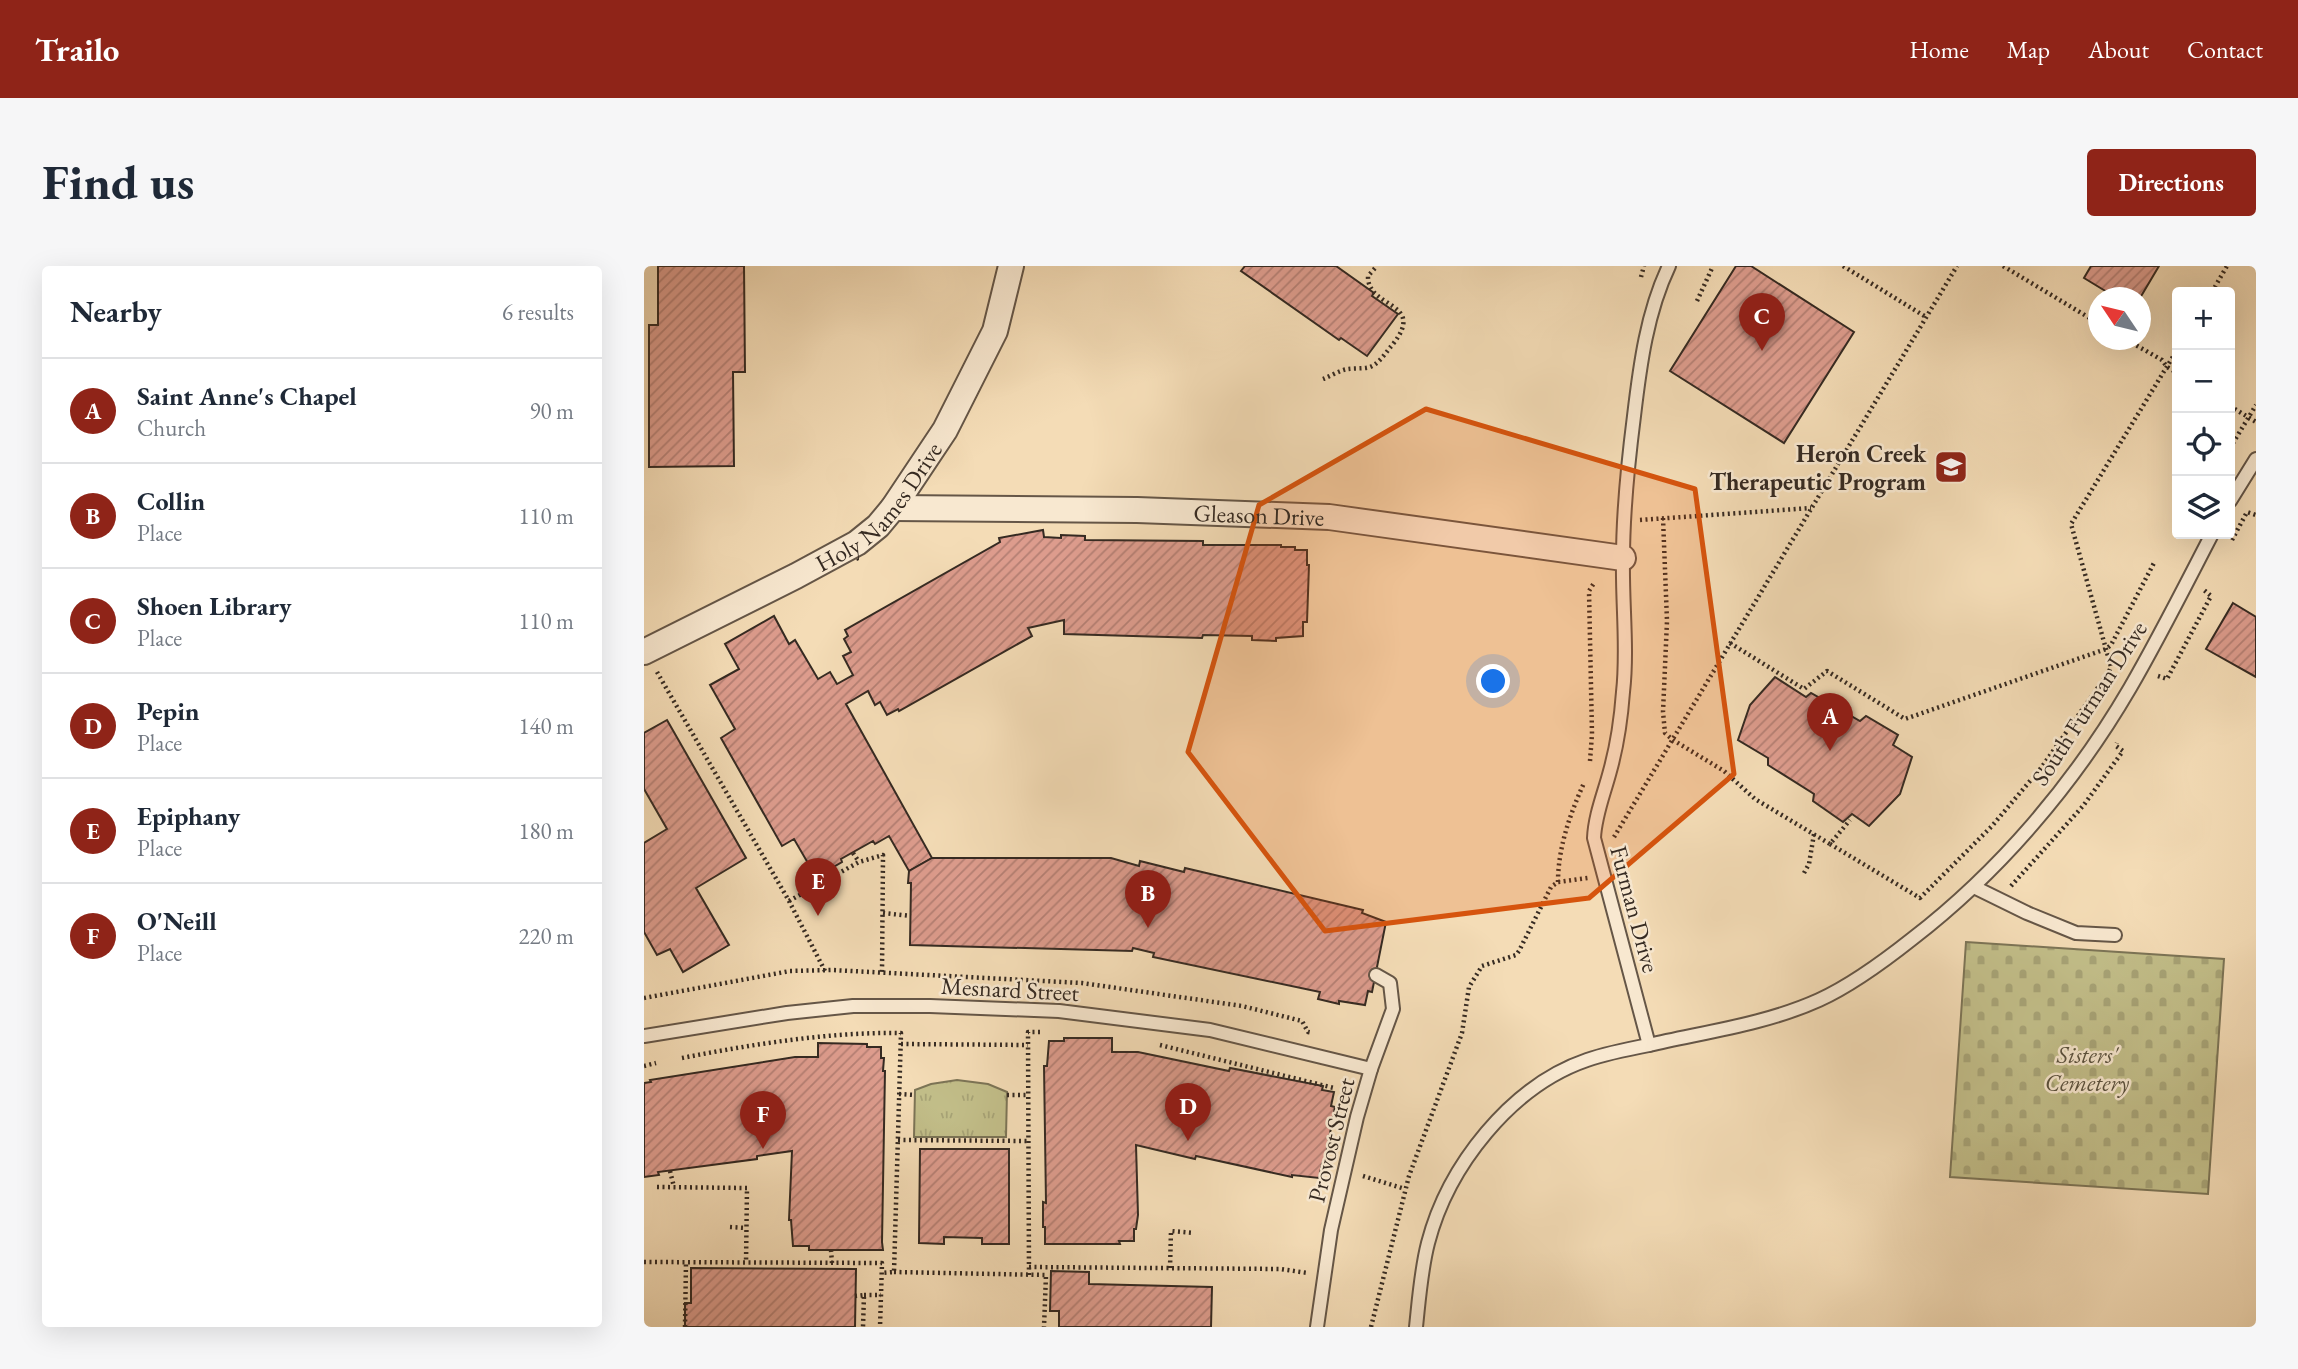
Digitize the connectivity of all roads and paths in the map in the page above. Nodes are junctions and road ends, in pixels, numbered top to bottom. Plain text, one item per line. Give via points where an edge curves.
1 (1011, 266) edge
2 (1377, 266) edge
3 (1669, 266) edge
4 (1713, 266) edge
5 (1843, 266) edge
6 (1957, 266) edge
7 (2003, 266) edge
8 (2227, 266) edge
9 (2215, 287) edge
10 (1697, 301) dead end
11 (1926, 317) junction
12 (2088, 317) edge
13 (2144, 350) edge
14 (2172, 358) edge
15 (2167, 367) junction
16 (2172, 370) edge
17 (1323, 379) dead end
18 (2256, 405) edge
19 (2235, 409) edge
20 (2248, 417) junction
21 (2256, 422) edge
22 (2235, 439) edge
23 (2256, 459) edge
24 (2235, 492) edge
25 (893, 508) junction
26 (1811, 508) junction
27 (1663, 518) junction
28 (1639, 520) dead end
29 (2209, 539) edge
30 (1623, 558) junction
31 (2155, 561) dead end
32 (1594, 583) dead end
33 (1730, 643) junction
34 (2106, 649) junction
35 (645, 652) edge
36 (2106, 676) junction
37 (2115, 682) dead end
38 (1673, 740) junction
39 (1590, 770) dead end
40 (1586, 780) dead end
41 (1850, 820) dead end
42 (1814, 834) junction
43 (1614, 837) dead end
44 (1830, 844) junction
45 (853, 853) dead end
46 (859, 862) junction
47 (1804, 873) dead end
48 (1588, 878) dead end
49 (1558, 882) junction
50 (1974, 887) junction
51 (789, 901) junction
52 (883, 913) junction
53 (911, 916) dead end
54 (2115, 935) dead end
55 (825, 971) dead end
56 (882, 974) dead end
57 (1376, 975) dead end
58 (1059, 1011) junction
59 (644, 1036) edge
60 (1147, 1042) dead end
61 (901, 1044) junction
62 (1028, 1045) junction
63 (1649, 1045) junction
64 (682, 1058) dead end
65 (656, 1063) dead end
66 (644, 1066) edge
67 (1371, 1069) junction
68 (1334, 1088) dead end
69 (899, 1094) junction
70 (915, 1095) dead end
71 (1007, 1095) dead end
72 (1028, 1095) junction
73 (898, 1140) junction
74 (1028, 1141) junction
75 (1345, 1170) junction
76 (670, 1171) dead end
77 (657, 1187) dead end
78 (674, 1187) junction
79 (1405, 1189) junction
80 (730, 1227) dead end
81 (746, 1228) junction
82 (1194, 1233) dead end
83 (831, 1250) dead end
84 (644, 1262) edge
85 (686, 1262) junction
86 (746, 1263) junction
87 (832, 1263) junction
88 (1029, 1267) junction
89 (1170, 1268) junction
90 (894, 1272) junction
91 (881, 1273) junction
92 (1029, 1275) junction
93 (1323, 1278) junction
94 (864, 1295) junction
95 (881, 1295) junction
96 (855, 1296) dead end
97 (685, 1327) edge
98 (863, 1327) edge
99 (880, 1327) edge
100 (1045, 1327) edge
101 (1317, 1327) edge
102 (1371, 1327) edge
103 (1416, 1327) edge

1 - 25 street, Holy Names Drive via 995,331 945,430
2 - 17 path via 1368,276 1369,285 1402,313 1401,331 1374,365
3 - 30 lane, Furman Drive via 1647,331 1641,368
4 - 10 path
5 - 11 path
6 - 11 path
7 - 12 path
8 - 9 path
11 - 26 path
13 - 15 path
14 - 15 path
15 - 16 path
15 - 34 path via 2071,524
18 - 20 path
19 - 20 path
20 - 21 path
20 - 22 path
23 - 24 lane
25 - 30 street, Gleason Drive via 1329,517
25 - 35 street, Holy Names Drive via 857,543
26 - 27 path
26 - 33 path
27 - 28 path
27 - 38 path via 1667,621 1663,712 1665,733
29 - 50 lane, South Furman Drive via 2168,621 2107,723 2066,783
30 - 63 lane, Furman Drive via 1624,689 1594,838
31 - 34 path
32 - 39 path via 1589,591
33 - 34 path via 1804,689 1827,671 1905,719
33 - 38 path
34 - 36 path via 2110,667
35 - 51 path
36 - 37 path
36 - 44 path via 2041,768 1992,826 1920,898
38 - 42 path via 1724,771 1755,799
38 - 43 path
40 - 49 path via 1558,861
41 - 44 path
42 - 44 path
42 - 47 path
45 - 46 path
46 - 51 path
46 - 52 path via 883,855
48 - 49 path
49 - 79 path via 1518,951 1486,963 1472,979 1462,1033
50 - 54 lane via 2076,933
50 - 63 lane, South Furman Drive via 1899,949 1818,1000 1754,1021
51 - 55 path
52 - 53 path
52 - 56 path
57 - 67 lane, Provost Street via 1390,983 1393,1009
58 - 59 lane, Mesnard Street via 853,1006
58 - 62 path via 1059,1032 1028,1032
58 - 67 lane, Mesnard Street via 1210,1030
60 - 68 path
61 - 62 path
61 - 64 path via 901,1033 868,1033 748,1045
61 - 69 path
62 - 72 path
63 - 103 lane via 1585,1060 1540,1084 1475,1146 1452,1183 1432,1232
65 - 66 path
67 - 75 lane, Provost Street
69 - 70 path
69 - 73 path
71 - 72 path
72 - 74 path
73 - 74 path
73 - 90 path
74 - 88 path
75 - 79 path
75 - 93 lane, Provost Street
76 - 78 path
77 - 78 path
78 - 81 path via 747,1188
79 - 102 path
80 - 81 path
81 - 86 path
82 - 89 path via 1171,1231
83 - 87 path
84 - 85 path
85 - 86 path
85 - 97 path
86 - 87 path
87 - 91 path via 882,1263
88 - 89 path
88 - 92 path
89 - 93 path via 1280,1269
90 - 91 path
90 - 92 path
91 - 95 path
92 - 100 path via 1046,1275
93 - 101 lane, Provost Street
94 - 95 path
94 - 96 path
94 - 98 path
95 - 99 path

